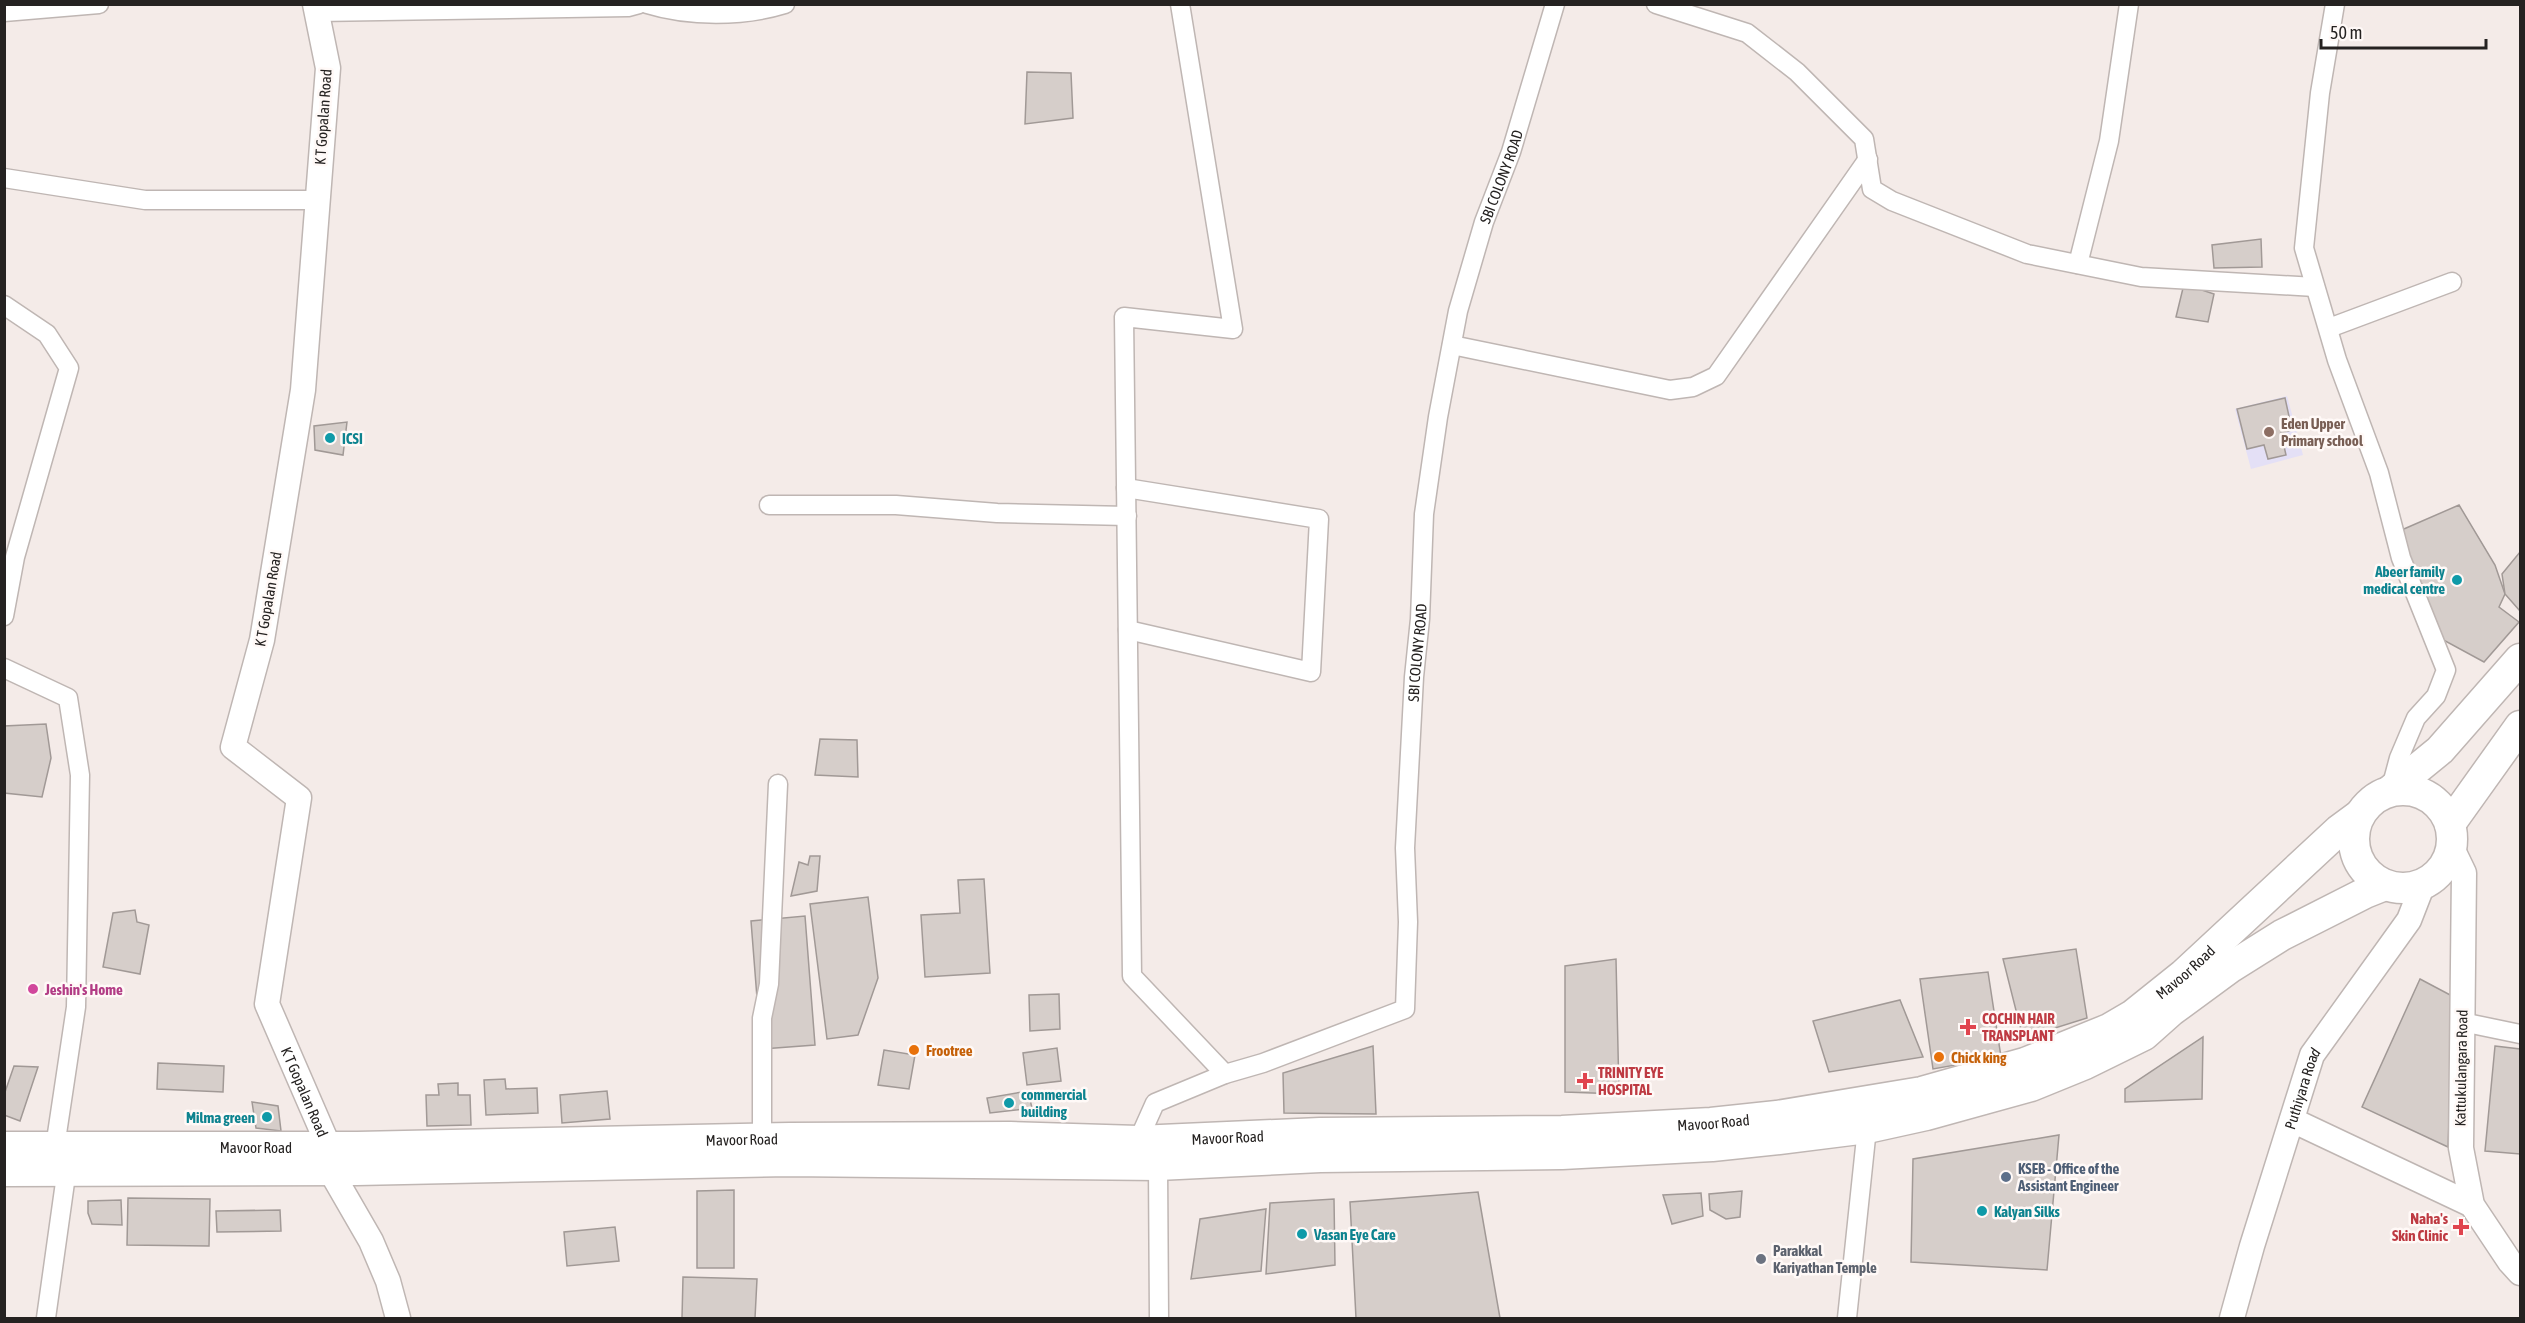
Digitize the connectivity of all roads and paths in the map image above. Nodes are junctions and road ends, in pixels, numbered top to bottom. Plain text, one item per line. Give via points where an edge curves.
1 (99, 4) edge
2 (647, 4) edge
3 (785, 4) edge
4 (1180, 4) edge
5 (1555, 4) edge
6 (1656, 4) edge
7 (2129, 4) edge
8 (2335, 4) edge
9 (632, 5) edge
10 (54, 6) edge
11 (316, 8) edge
12 (4, 12) edge
13 (1868, 159) junction
14 (4, 178) edge
15 (318, 200) junction
16 (2079, 264) junction
17 (2452, 282) dead end
18 (2315, 287) junction
19 (4, 305) edge
20 (2329, 327) junction
21 (1452, 345) junction
22 (1126, 488) junction
23 (770, 505) dead end
24 (1127, 516) junction
25 (4, 616) edge
26 (1128, 630) junction
27 (2520, 659) edge
28 (4, 668) edge
29 (2520, 726) edge
30 (777, 784) dead end
31 (2391, 790) junction
32 (2358, 816) junction
33 (2451, 836) junction
34 (2423, 884) junction
35 (2385, 885) junction
36 (2462, 1022) junction
37 (2520, 1034) edge
38 (1225, 1074) junction
39 (2292, 1119) junction
40 (1867, 1128) junction
41 (762, 1138) junction
42 (1138, 1141) junction
43 (4, 1148) edge
44 (64, 1155) junction
45 (317, 1162) junction
46 (1158, 1165) junction
47 (4, 1171) edge
48 (2472, 1205) junction
49 (2520, 1273) edge
50 (46, 1318) edge
51 (398, 1318) edge
52 (1158, 1318) edge
53 (1847, 1318) edge
54 (2232, 1318) edge

1 - 10 street
2 - 3 street via 675,13 763,11
4 - 22 street via 1233,328 1124,317
5 - 21 street, SBI COLONY ROAD via 1511,152 1484,222
6 - 13 street via 1747,33 1797,72 1864,139
7 - 16 street via 2109,141
8 - 18 street via 2320,93 2304,248
9 - 11 street
10 - 12 street
11 - 15 street, K T Gopalan Road via 328,68
13 - 16 street via 1872,189 1892,201 2028,254
13 - 21 street via 1716,376 1693,387 1670,390
14 - 15 street via 145,200
15 - 45 street, K T Gopalan Road via 303,390 262,640 233,747 299,798 267,1004
16 - 18 street via 2141,278
17 - 20 street
18 - 20 street
19 - 25 street via 47,334 69,368 15,557
20 - 31 street via 2337,360 2379,473 2401,558 2446,670 2436,696 2416,718
21 - 38 street, SBI COLONY ROAD via 1424,514 1405,848 1405,1009
22 - 24 street
22 - 26 street via 1319,519 1311,672
23 - 24 street via 896,505 997,513
24 - 26 street
26 - 38 street via 1132,976
27 - 31 main road, Mavoor Road via 2440,750
28 - 44 street via 68,698 80,775 76,1006
29 - 33 main road
30 - 41 street via 769,984 762,1018
31 - 32 main road, Mavoor Road via 2367,803
31 - 33 main road via 2409,789 2426,795 2442,809
32 - 35 main road via 2352,839 2357,860 2369,875
32 - 42 main road, Mavoor Road via 2183,975 2133,1015 2109,1029 2025,1063 1922,1092 1777,1116 1700,1124
33 - 34 main road via 2444,867
33 - 36 street, Kattukulangara Road via 2464,873
34 - 35 main road, Mavoor Road via 2404,888
34 - 39 street, Puthiyara Road via 2409,920 2312,1055
35 - 40 main road, Mavoor Road via 2282,935 2231,967 2144,1035 2118,1050 2031,1086
36 - 37 street
36 - 48 street, Kattukulangara Road via 2461,1148
38 - 42 street, SBI COLONY ROAD via 1155,1102
39 - 48 street
39 - 54 street, Puthiyara Road
40 - 46 main road, Mavoor Road via 1712,1146 1562,1155 1320,1157
40 - 53 street
41 - 42 main road, Mavoor Road
41 - 45 main road, Mavoor Road
42 - 46 street
43 - 44 main road, Mavoor Road
44 - 45 main road, Mavoor Road
44 - 47 main road, Mavoor Road
44 - 50 street
45 - 46 main road, Mavoor Road
45 - 51 street via 371,1241
46 - 52 street
48 - 49 street, Kattukulangara Road

